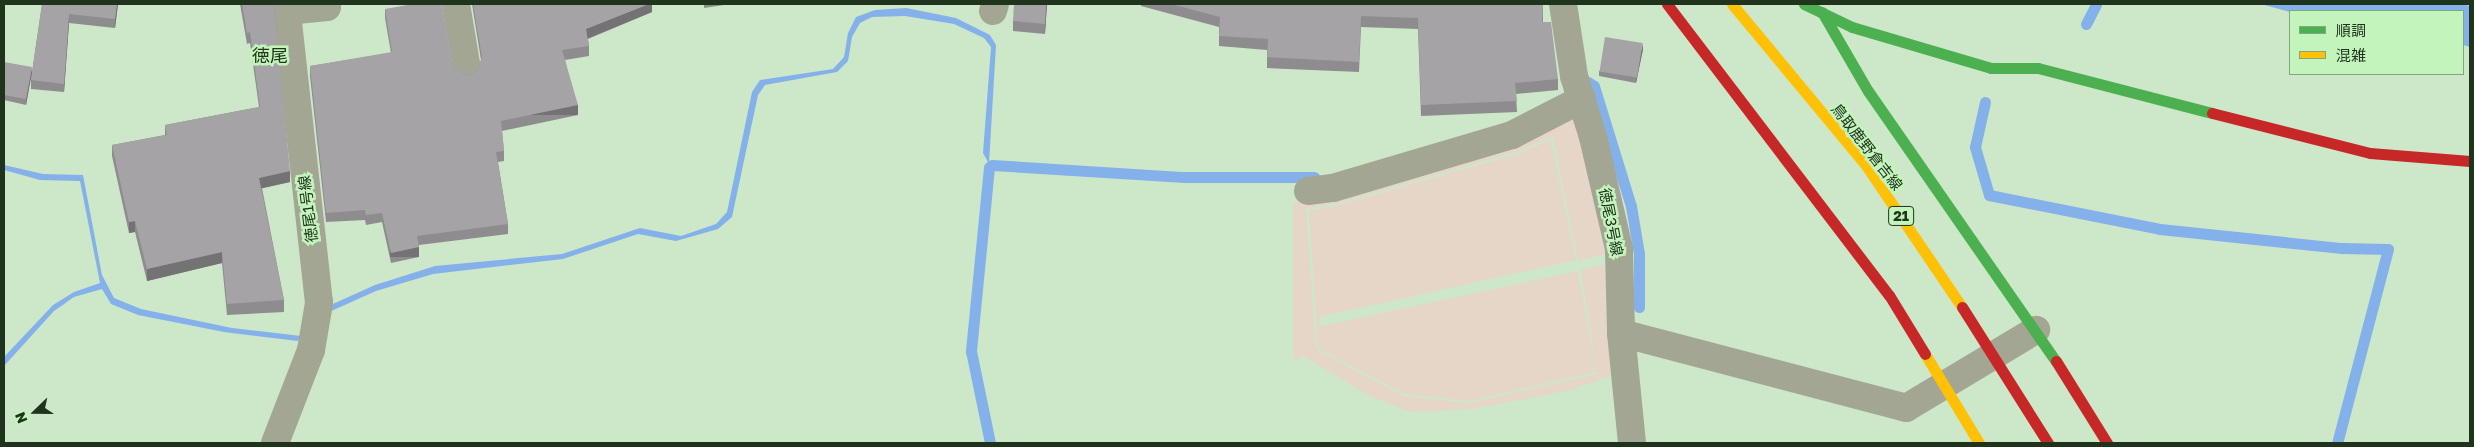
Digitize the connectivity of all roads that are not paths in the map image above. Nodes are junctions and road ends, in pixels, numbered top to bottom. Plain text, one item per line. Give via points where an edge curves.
1 (327, 4) edge
2 (456, 4) edge
3 (1563, 4) edge
4 (1667, 4) edge
5 (1732, 4) edge
6 (1804, 4) edge
7 (1822, 12) junction
8 (467, 69) dead end
9 (1582, 99) junction
10 (2470, 161) edge
11 (1308, 191) dead end
12 (2036, 330) junction
13 (1621, 333) junction
14 (275, 443) edge
15 (1632, 443) edge
16 (1979, 443) edge
17 (2048, 443) edge
18 (2107, 443) edge

1 - 14 street, 徳尾1号線 via 327,7 287,11 319,303 311,350
2 - 8 street
3 - 9 street, 徳尾3号線 via 1574,76
4 - 16 street, bridge via 1889,295
5 - 17 street, 鳥取鹿野倉吉線 / 21, bridge via 1865,164 1996,357
6 - 7 street
7 - 10 street via 1852,27 1991,68 2038,68 2370,153
7 - 12 street via 1868,91
9 - 11 street via 1512,135 1333,188
9 - 13 street, 徳尾3号線 via 1619,249
12 - 13 street via 1906,408
12 - 18 street
13 - 15 street, 徳尾3号線

